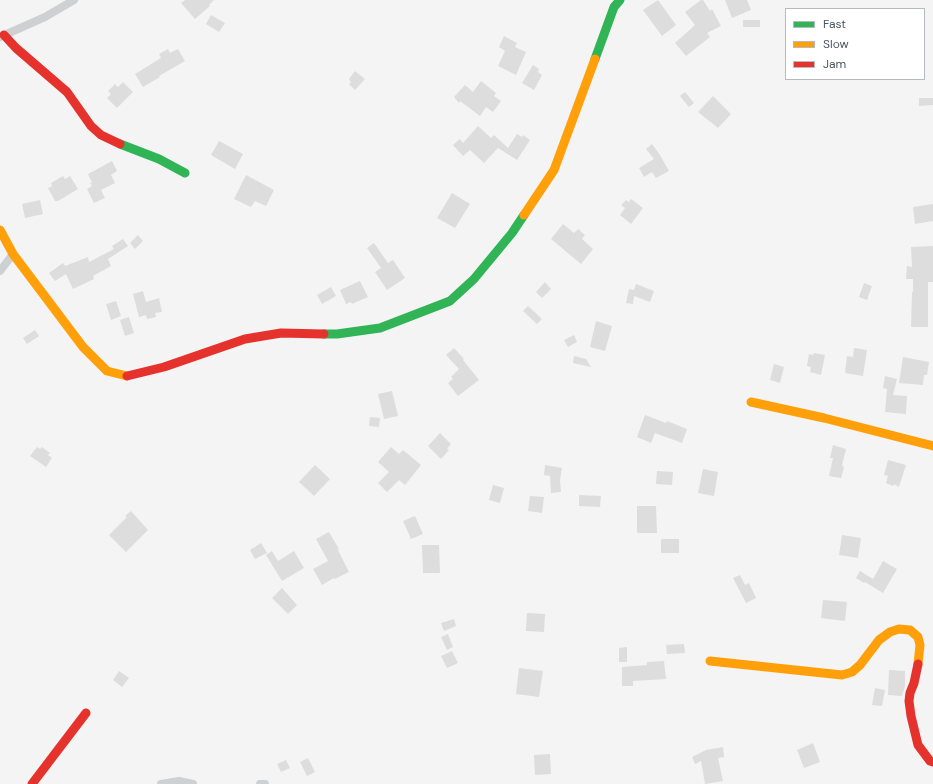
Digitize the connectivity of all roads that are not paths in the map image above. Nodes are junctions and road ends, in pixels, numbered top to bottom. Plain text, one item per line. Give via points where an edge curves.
1 (74, 0) edge
2 (620, 0) edge
3 (2, 36) edge
4 (185, 173) dead end
5 (0, 230) edge
6 (13, 254) junction
7 (0, 271) edge
8 (750, 402) dead end
9 (933, 446) edge
10 (710, 661) dead end
11 (86, 713) dead end
12 (933, 762) edge
13 (32, 784) edge
14 (161, 784) edge
15 (193, 784) edge
16 (260, 784) edge
17 (265, 784) edge

1 - 3 street via 45,17
2 - 6 street via 614,7 554,170 512,234 474,279 450,300 419,314 380,328 337,334 281,333 245,339 164,367 127,376 107,371 83,347
3 - 4 street via 67,92 91,126 101,134
5 - 6 street
6 - 7 street
8 - 9 street
10 - 12 street via 842,675 852,672 860,665 879,640 890,632 899,629 910,630 918,637 920,645 918,667 910,693 911,716 918,745
11 - 13 street
14 - 15 street via 179,781
16 - 17 street

